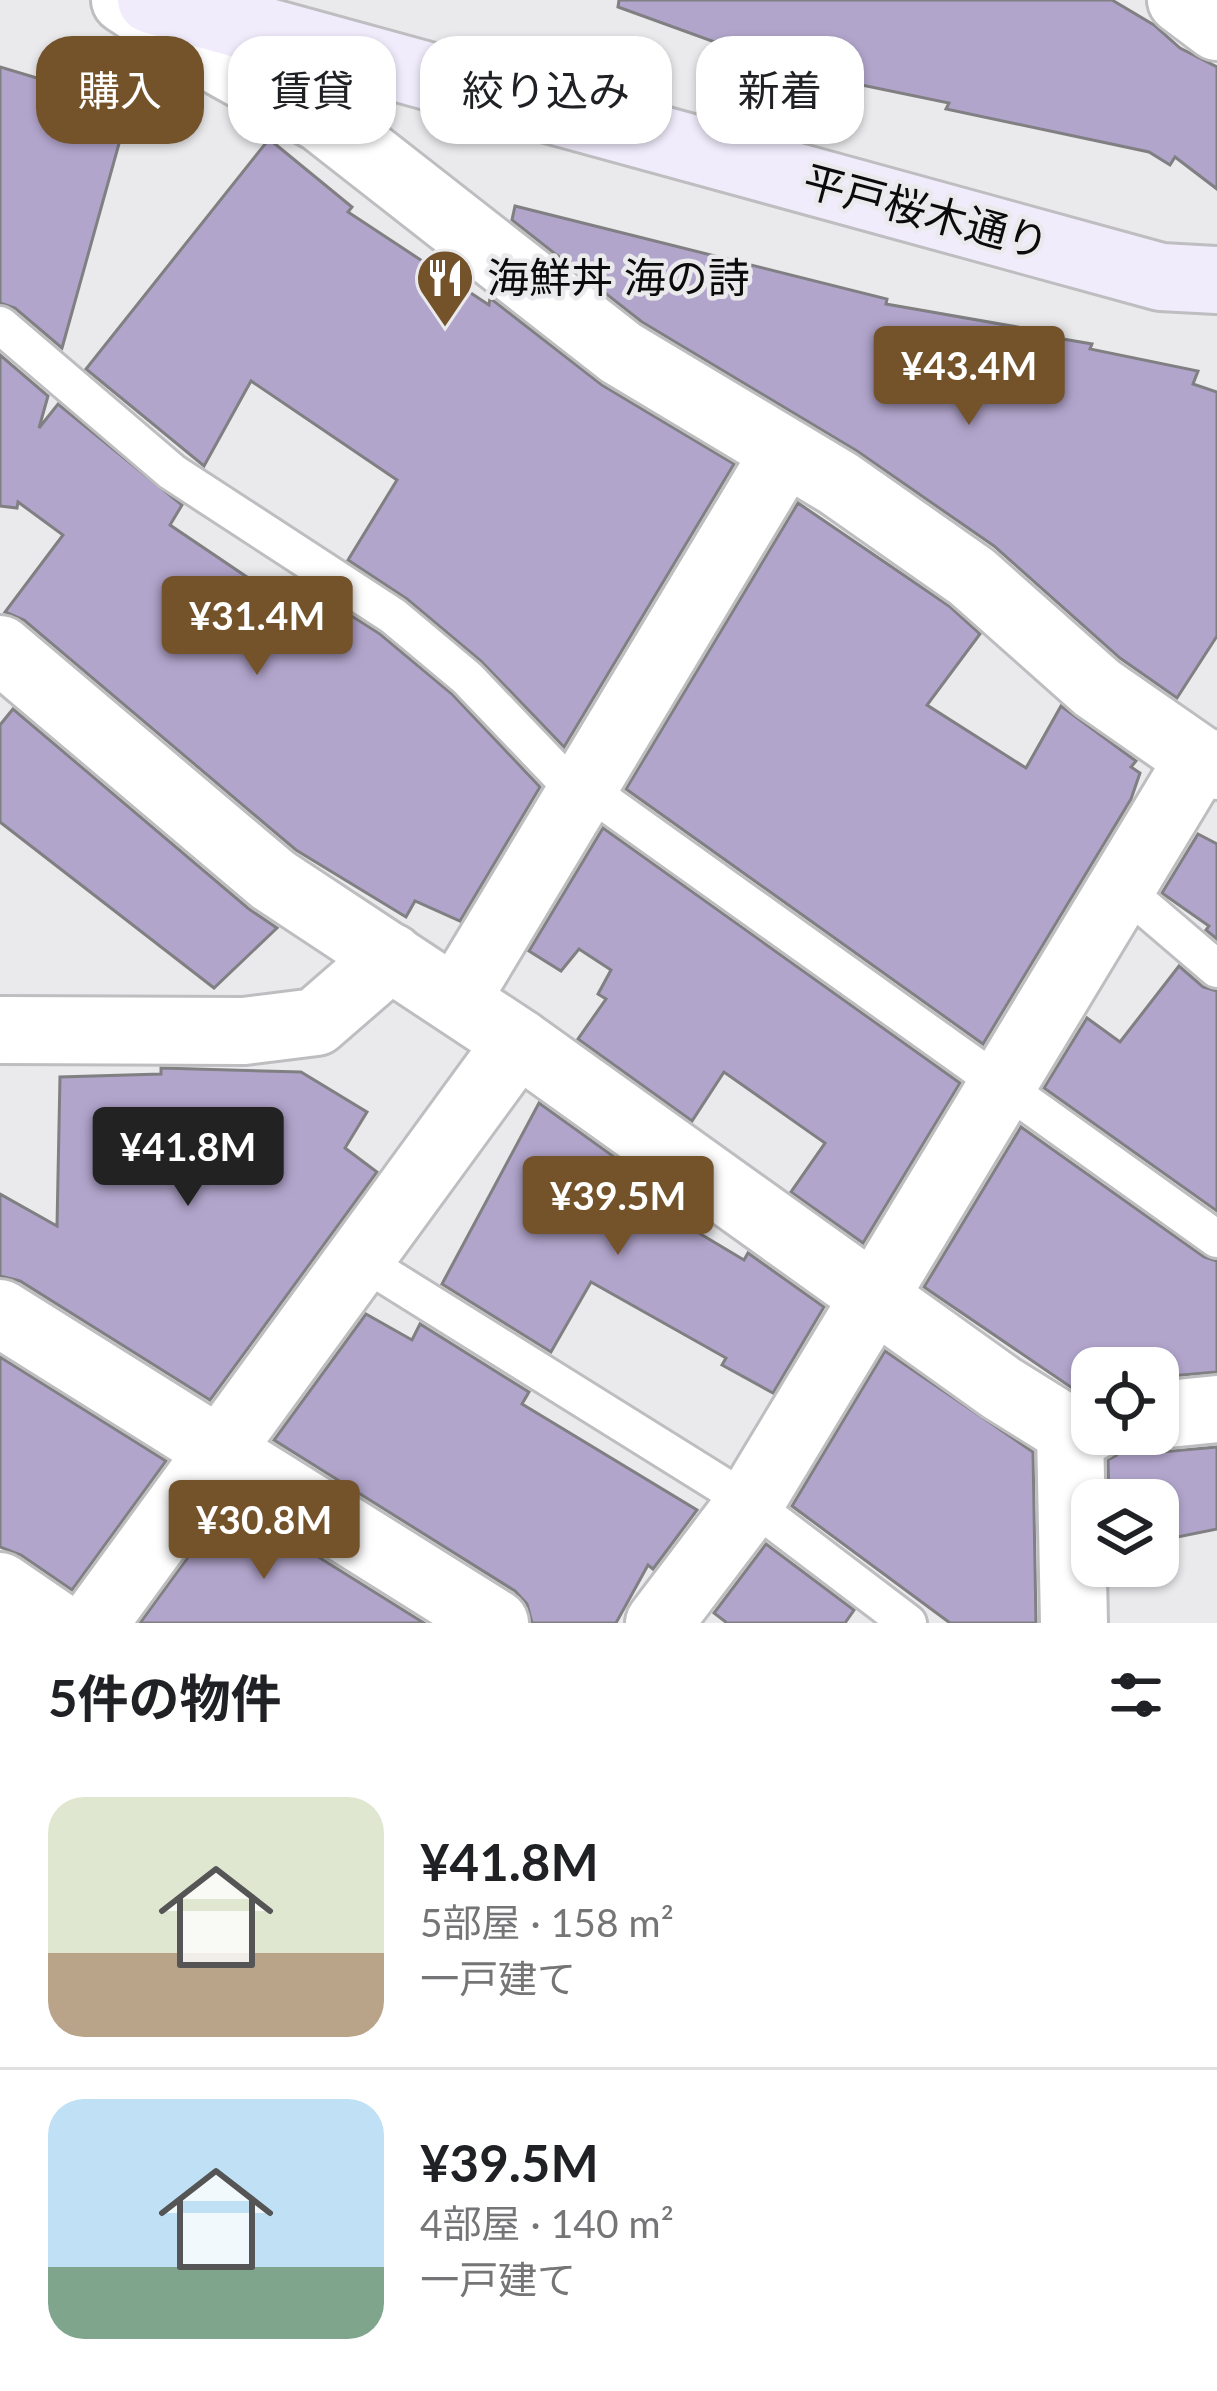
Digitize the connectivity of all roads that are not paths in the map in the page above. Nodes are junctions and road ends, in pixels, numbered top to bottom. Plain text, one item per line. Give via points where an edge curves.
1 (125, 0) edge
2 (151, 0) edge
3 (1181, 0) edge
4 (1217, 27) edge
5 (1217, 280) edge
6 (0, 325) edge
7 (785, 452) junction
8 (0, 649) edge
9 (1208, 762) edge
10 (581, 791) junction
11 (1121, 886) junction
12 (391, 957) junction
13 (1217, 969) edge
14 (456, 1000) junction
15 (0, 1030) edge
16 (518, 1042) junction
17 (1002, 1086) junction
18 (1217, 1238) edge
19 (359, 1259) junction
20 (874, 1297) junction
21 (0, 1313) edge
22 (1217, 1408) edge
23 (1179, 1413) edge
24 (1071, 1424) edge
25 (220, 1448) junction
26 (1080, 1455) edge
27 (750, 1503) junction
28 (0, 1586) edge
29 (53, 1623) edge
30 (94, 1623) edge
31 (495, 1623) edge
32 (659, 1623) edge
33 (908, 1623) edge
34 (1074, 1623) edge

1 - 7 street via 322,119 620,353
2 - 5 main road, 平戸桜木通り via 1161,277
3 - 4 street
6 - 10 lane via 172,472 393,616
7 - 9 street via 972,578 1097,688
7 - 10 street
8 - 12 street via 273,880
9 - 11 street
10 - 14 street
10 - 17 lane
11 - 13 lane
11 - 17 street
12 - 14 street
12 - 15 street via 316,1022 244,1031
14 - 16 street
16 - 19 street
16 - 20 street
17 - 18 lane
17 - 20 street
19 - 25 street
19 - 27 lane
20 - 24 street via 1001,1388
20 - 27 street
21 - 25 street
22 - 23 street
25 - 30 street
25 - 31 street
26 - 34 street
27 - 32 street
27 - 33 lane
28 - 29 street

